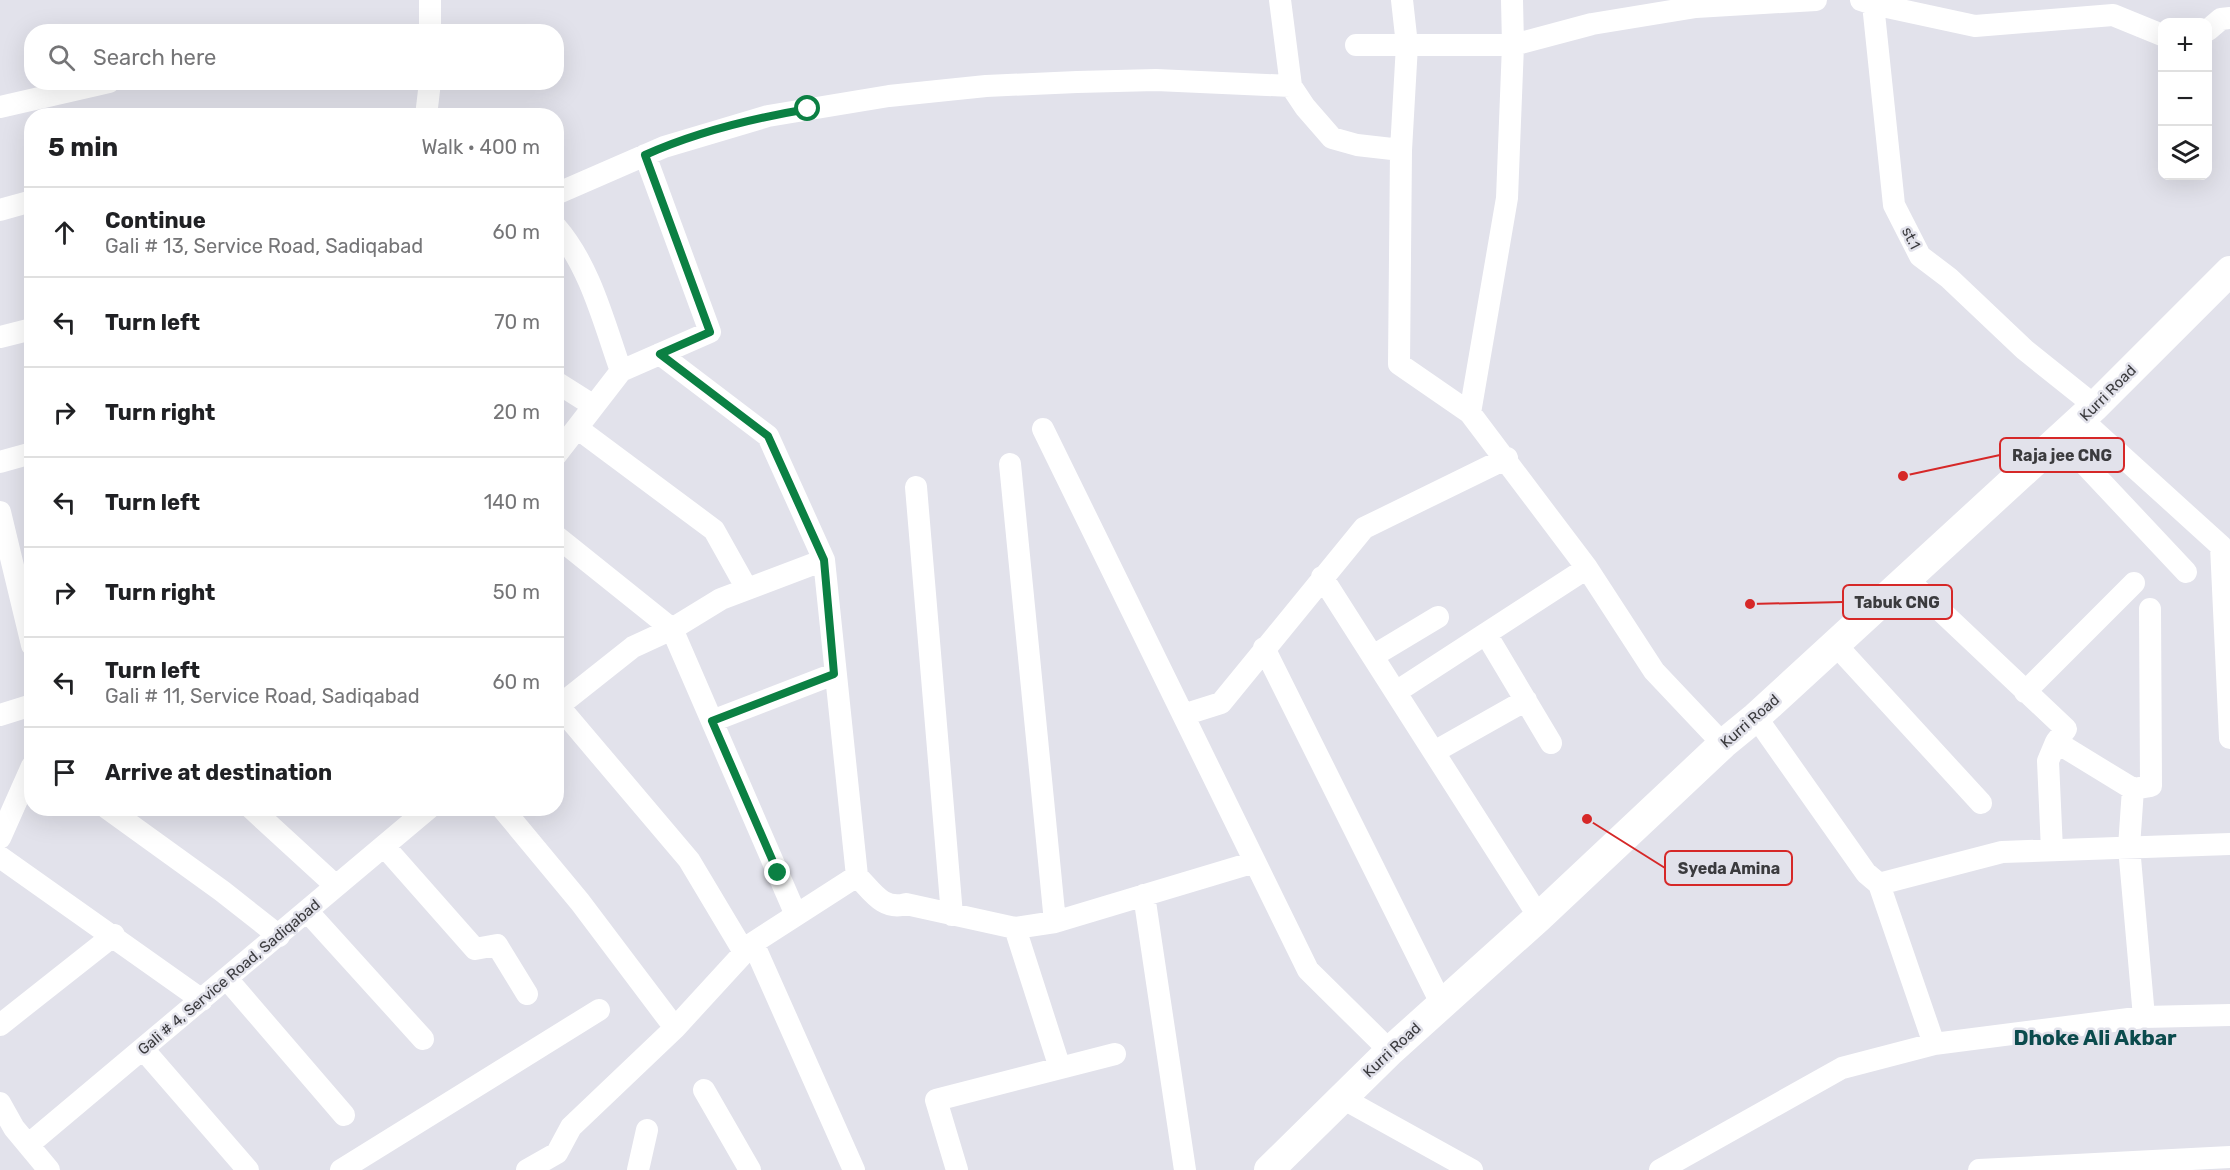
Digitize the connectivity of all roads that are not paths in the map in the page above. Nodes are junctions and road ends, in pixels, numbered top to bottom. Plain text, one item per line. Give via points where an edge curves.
1 (430, 0) edge
2 (1280, 0) edge
3 (1402, 0) edge
4 (1512, 0) edge
5 (1816, 0) edge
6 (1867, 2) edge
7 (1696, 3) edge
8 (2230, 18) edge
9 (430, 24) edge
10 (2212, 27) edge
11 (2158, 33) edge
12 (1356, 45) dead end
13 (1407, 45) junction
14 (1513, 45) junction
15 (1291, 86) junction
16 (74, 90) edge
17 (429, 90) edge
18 (0, 107) edge
19 (427, 108) edge
20 (1401, 150) junction
21 (645, 155) junction
22 (564, 190) edge
23 (24, 203) edge
24 (0, 210) edge
25 (564, 236) edge
26 (2230, 271) edge
27 (24, 331) edge
28 (0, 337) edge
29 (660, 354) junction
30 (621, 371) junction
31 (564, 387) edge
32 (594, 406) junction
33 (1470, 412) junction
34 (2079, 421) junction
35 (577, 429) junction
36 (1043, 429) dead end
37 (564, 445) edge
38 (24, 455) edge
39 (1507, 458) junction
40 (0, 462) edge
41 (1010, 464) dead end
42 (916, 487) dead end
43 (0, 512) edge
44 (564, 542) edge
45 (824, 560) junction
46 (1587, 567) junction
47 (2186, 572) dead end
48 (1322, 577) junction
49 (1906, 578) junction
50 (16, 583) edge
51 (2134, 583) dead end
52 (747, 589) junction
53 (2150, 609) dead end
54 (24, 614) edge
55 (1438, 617) dead end
56 (672, 629) junction
57 (1486, 634) junction
58 (1834, 644) junction
59 (1264, 648) junction
60 (1373, 656) junction
61 (834, 674) junction
62 (1396, 692) junction
63 (2025, 692) junction
64 (1526, 700) junction
65 (564, 701) edge
66 (24, 708) edge
67 (564, 714) edge
68 (0, 715) edge
69 (1183, 715) junction
70 (1756, 717) junction
71 (712, 721) junction
72 (2230, 738) edge
73 (2056, 742) junction
74 (1551, 743) dead end
75 (1722, 744) junction
76 (1434, 752) junction
77 (24, 784) edge
78 (2133, 789) junction
79 (1981, 803) dead end
80 (118, 816) edge
81 (260, 816) edge
82 (410, 816) edge
83 (509, 816) edge
84 (0, 838) edge
85 (2230, 844) edge
86 (384, 846) junction
87 (2129, 847) junction
88 (2052, 850) junction
89 (0, 857) edge
90 (1255, 862) junction
91 (857, 876) junction
92 (1879, 884) junction
93 (336, 886) junction
94 (1144, 895) junction
95 (307, 911) junction
96 (796, 915) junction
97 (952, 915) junction
98 (1539, 917) junction
99 (1054, 922) junction
100 (1015, 928) junction
101 (114, 935) junction
102 (279, 936) junction
103 (749, 948) junction
104 (227, 979) junction
105 (527, 994) dead end
106 (202, 1000) junction
107 (1442, 1005) junction
108 (599, 1010) dead end
109 (2230, 1015) edge
110 (2144, 1017) junction
111 (0, 1025) edge
112 (675, 1028) junction
113 (423, 1039) dead end
114 (1934, 1044) junction
115 (143, 1049) junction
116 (1390, 1051) junction
117 (1115, 1054) dead end
118 (1060, 1068) junction
119 (704, 1090) dead end
120 (1342, 1098) junction
121 (1, 1105) edge
122 (344, 1115) dead end
123 (647, 1130) dead end
124 (28, 1145) junction
125 (2230, 1157) edge
126 (555, 1162) edge
127 (49, 1170) edge
128 (248, 1170) edge
129 (341, 1170) edge
130 (527, 1170) edge
131 (638, 1170) edge
132 (750, 1170) edge
133 (854, 1170) edge
134 (957, 1170) edge
135 (1185, 1170) edge
136 (1269, 1170) edge
137 (1472, 1170) edge
138 (1660, 1170) edge
139 (1979, 1170) edge

1 - 9 street
2 - 15 street
3 - 13 street
4 - 14 street
5 - 7 street
6 - 11 street via 1975,26 2113,15
6 - 34 street, st.1 via 1894,205 1920,256 2025,350
7 - 14 street
8 - 10 street
12 - 13 street
13 - 14 street
13 - 20 street
14 - 33 street via 1507,198
15 - 20 street via 1332,138
15 - 21 street via 1156,80 986,87 889,96 768,116
16 - 18 street
17 - 19 street
20 - 33 street via 1399,364
21 - 22 street
21 - 29 street via 710,332
23 - 24 street
25 - 30 street via 588,280
26 - 34 main road, Kurri Road
27 - 28 street
29 - 30 street
29 - 45 street via 768,436
30 - 32 street
31 - 32 street
32 - 35 street
33 - 39 street
34 - 47 street
34 - 49 main road, Kurri Road
34 - 72 street via 2221,546
35 - 37 street
35 - 52 street via 714,530
36 - 69 street
38 - 40 street
39 - 46 street
39 - 48 street via 1364,528
41 - 99 street
42 - 97 street
43 - 50 street
44 - 56 street
45 - 52 street
45 - 61 street
46 - 57 street
46 - 75 street via 1654,671
48 - 59 street
48 - 60 street
49 - 58 main road, Kurri Road
49 - 63 street
50 - 54 street
51 - 63 street
52 - 56 street via 721,599
53 - 78 street via 2151,786
55 - 60 street
56 - 65 street via 633,647
56 - 71 street
57 - 62 street
57 - 64 street
58 - 70 main road, Kurri Road
58 - 79 street
59 - 69 street via 1221,703
59 - 107 street
60 - 62 street
61 - 71 street
61 - 91 street
62 - 76 street
63 - 73 street via 2066,729
64 - 74 street
64 - 76 street
66 - 68 street
67 - 103 street via 689,860
69 - 90 street
70 - 75 main road, Kurri Road
70 - 92 street via 1866,873
71 - 96 street
73 - 78 street
73 - 88 street via 2048,761
75 - 98 main road, Kurri Road
76 - 98 street
77 - 84 street
78 - 87 street
80 - 102 street
81 - 93 street
82 - 86 street, Gali # 4, Service Road, Sadiqabad
83 - 112 street via 580,902
85 - 87 street
86 - 93 street, Gali # 4, Service Road, Sadiqabad
86 - 105 street via 475,949 496,945
87 - 88 street
87 - 110 street
88 - 92 street via 2002,852
89 - 101 street
90 - 94 street
90 - 116 street via 1308,970
91 - 96 street
91 - 97 street via 884,904 894,908 906,904
92 - 114 street
93 - 95 street, Gali # 4, Service Road, Sadiqabad
94 - 99 street
94 - 135 street
95 - 102 street, Gali # 4, Service Road, Sadiqabad
95 - 113 street
96 - 103 street
97 - 100 street
98 - 107 main road, Kurri Road
99 - 100 street
100 - 118 street
101 - 106 street
101 - 111 street
102 - 104 street, Gali # 4, Service Road, Sadiqabad
103 - 112 street
103 - 133 street
104 - 106 street, Gali # 4, Service Road, Sadiqabad
104 - 122 street
106 - 115 street, Gali # 4, Service Road, Sadiqabad
107 - 116 main road, Kurri Road
108 - 129 street
109 - 110 street
110 - 114 street
112 - 126 street via 572,1127
114 - 138 street via 1842,1068
115 - 124 street, Gali # 4, Service Road, Sadiqabad
115 - 128 street
116 - 120 main road, Kurri Road
117 - 118 street
118 - 134 street via 936,1100
119 - 132 street
120 - 136 main road, Kurri Road
120 - 137 street
121 - 124 street
123 - 131 street
124 - 127 street
125 - 139 street
126 - 130 street

